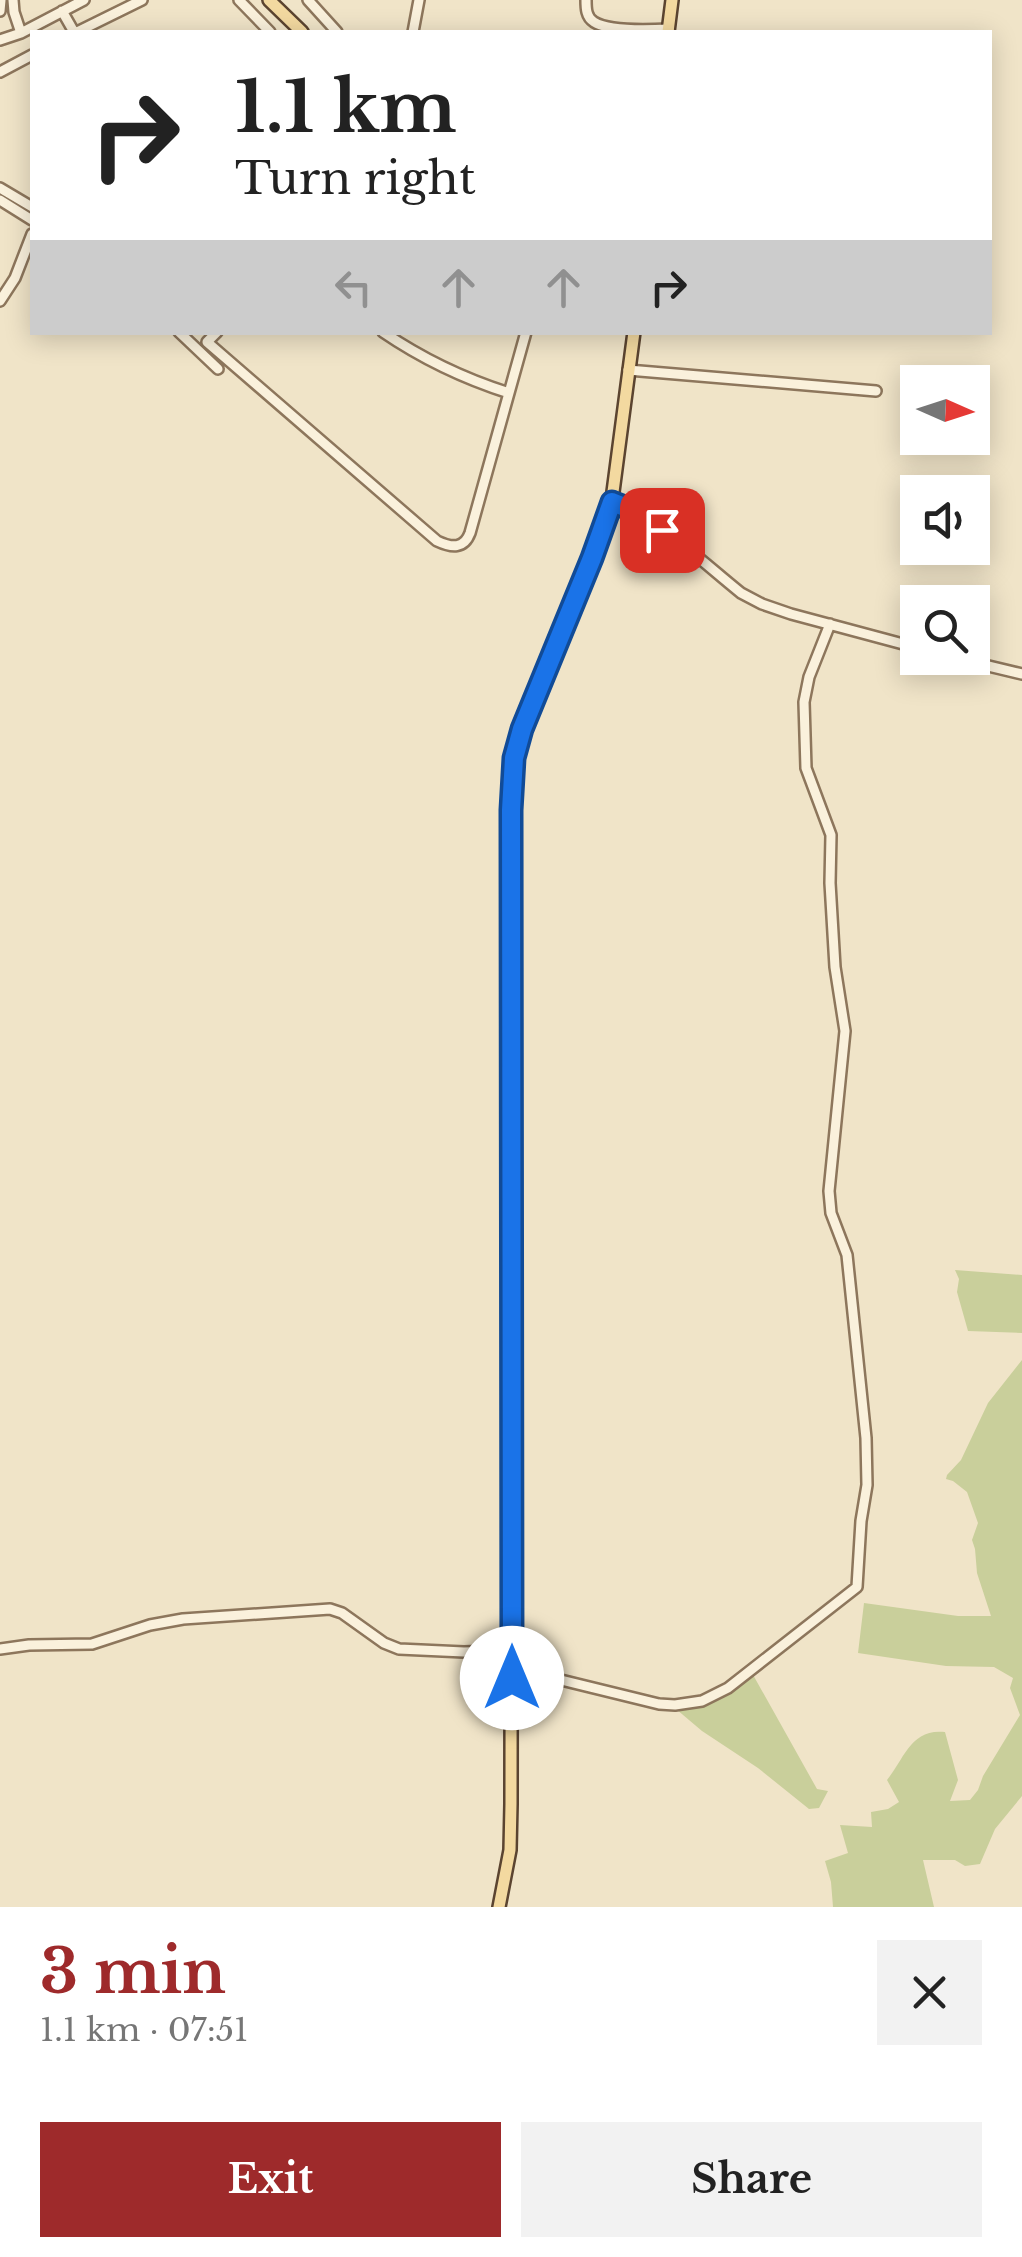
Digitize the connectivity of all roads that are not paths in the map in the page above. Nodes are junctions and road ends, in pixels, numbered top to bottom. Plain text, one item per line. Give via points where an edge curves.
1 (0, 0) edge
2 (13, 0) edge
3 (84, 0) edge
4 (142, 0) edge
5 (238, 0) edge
6 (308, 0) edge
7 (419, 0) edge
8 (586, 0) edge
9 (672, 0) edge
10 (273, 2) edge
11 (62, 11) junction
12 (0, 12) edge
13 (594, 28) edge
14 (74, 30) edge
15 (79, 30) edge
16 (268, 30) edge
17 (300, 30) edge
18 (335, 30) edge
19 (413, 30) edge
20 (631, 30) edge
21 (668, 30) edge
22 (20, 32) junction
23 (0, 40) edge
24 (30, 56) edge
25 (0, 72) edge
26 (0, 188) edge
27 (0, 200) edge
28 (30, 206) edge
29 (30, 219) edge
30 (30, 239) edge
31 (0, 301) edge
32 (182, 335) edge
33 (213, 335) edge
34 (387, 335) edge
35 (525, 335) edge
36 (633, 335) edge
37 (629, 367) junction
38 (218, 369) dead end
39 (876, 390) dead end
40 (509, 393) junction
41 (612, 502) junction
42 (830, 624) junction
43 (900, 643) edge
44 (990, 666) edge
45 (1022, 674) edge
46 (0, 1648) edge
47 (512, 1650) junction
48 (499, 1907) edge

1 - 12 street
2 - 22 street
3 - 11 street
4 - 15 street
5 - 16 street
6 - 18 street
7 - 19 street
8 - 13 street
9 - 21 main road
10 - 17 main road
11 - 14 street
11 - 22 street
13 - 20 street
22 - 23 street
24 - 25 street
26 - 28 street
27 - 29 street
30 - 31 street
32 - 38 street
33 - 40 street via 207,342 446,545 467,542
34 - 40 street
35 - 40 street
36 - 37 main road
37 - 39 street
37 - 41 main road
41 - 42 street via 662,530 748,598
41 - 47 main road via 522,729 512,772
42 - 43 street
42 - 47 street via 805,689 804,746 831,834 835,967 846,1030 829,1191 847,1255 866,1438 858,1587 733,1685 702,1700 669,1705 577,1686
44 - 45 street
46 - 47 street via 92,1644 183,1618 330,1609 400,1649
47 - 48 main road via 511,1836

